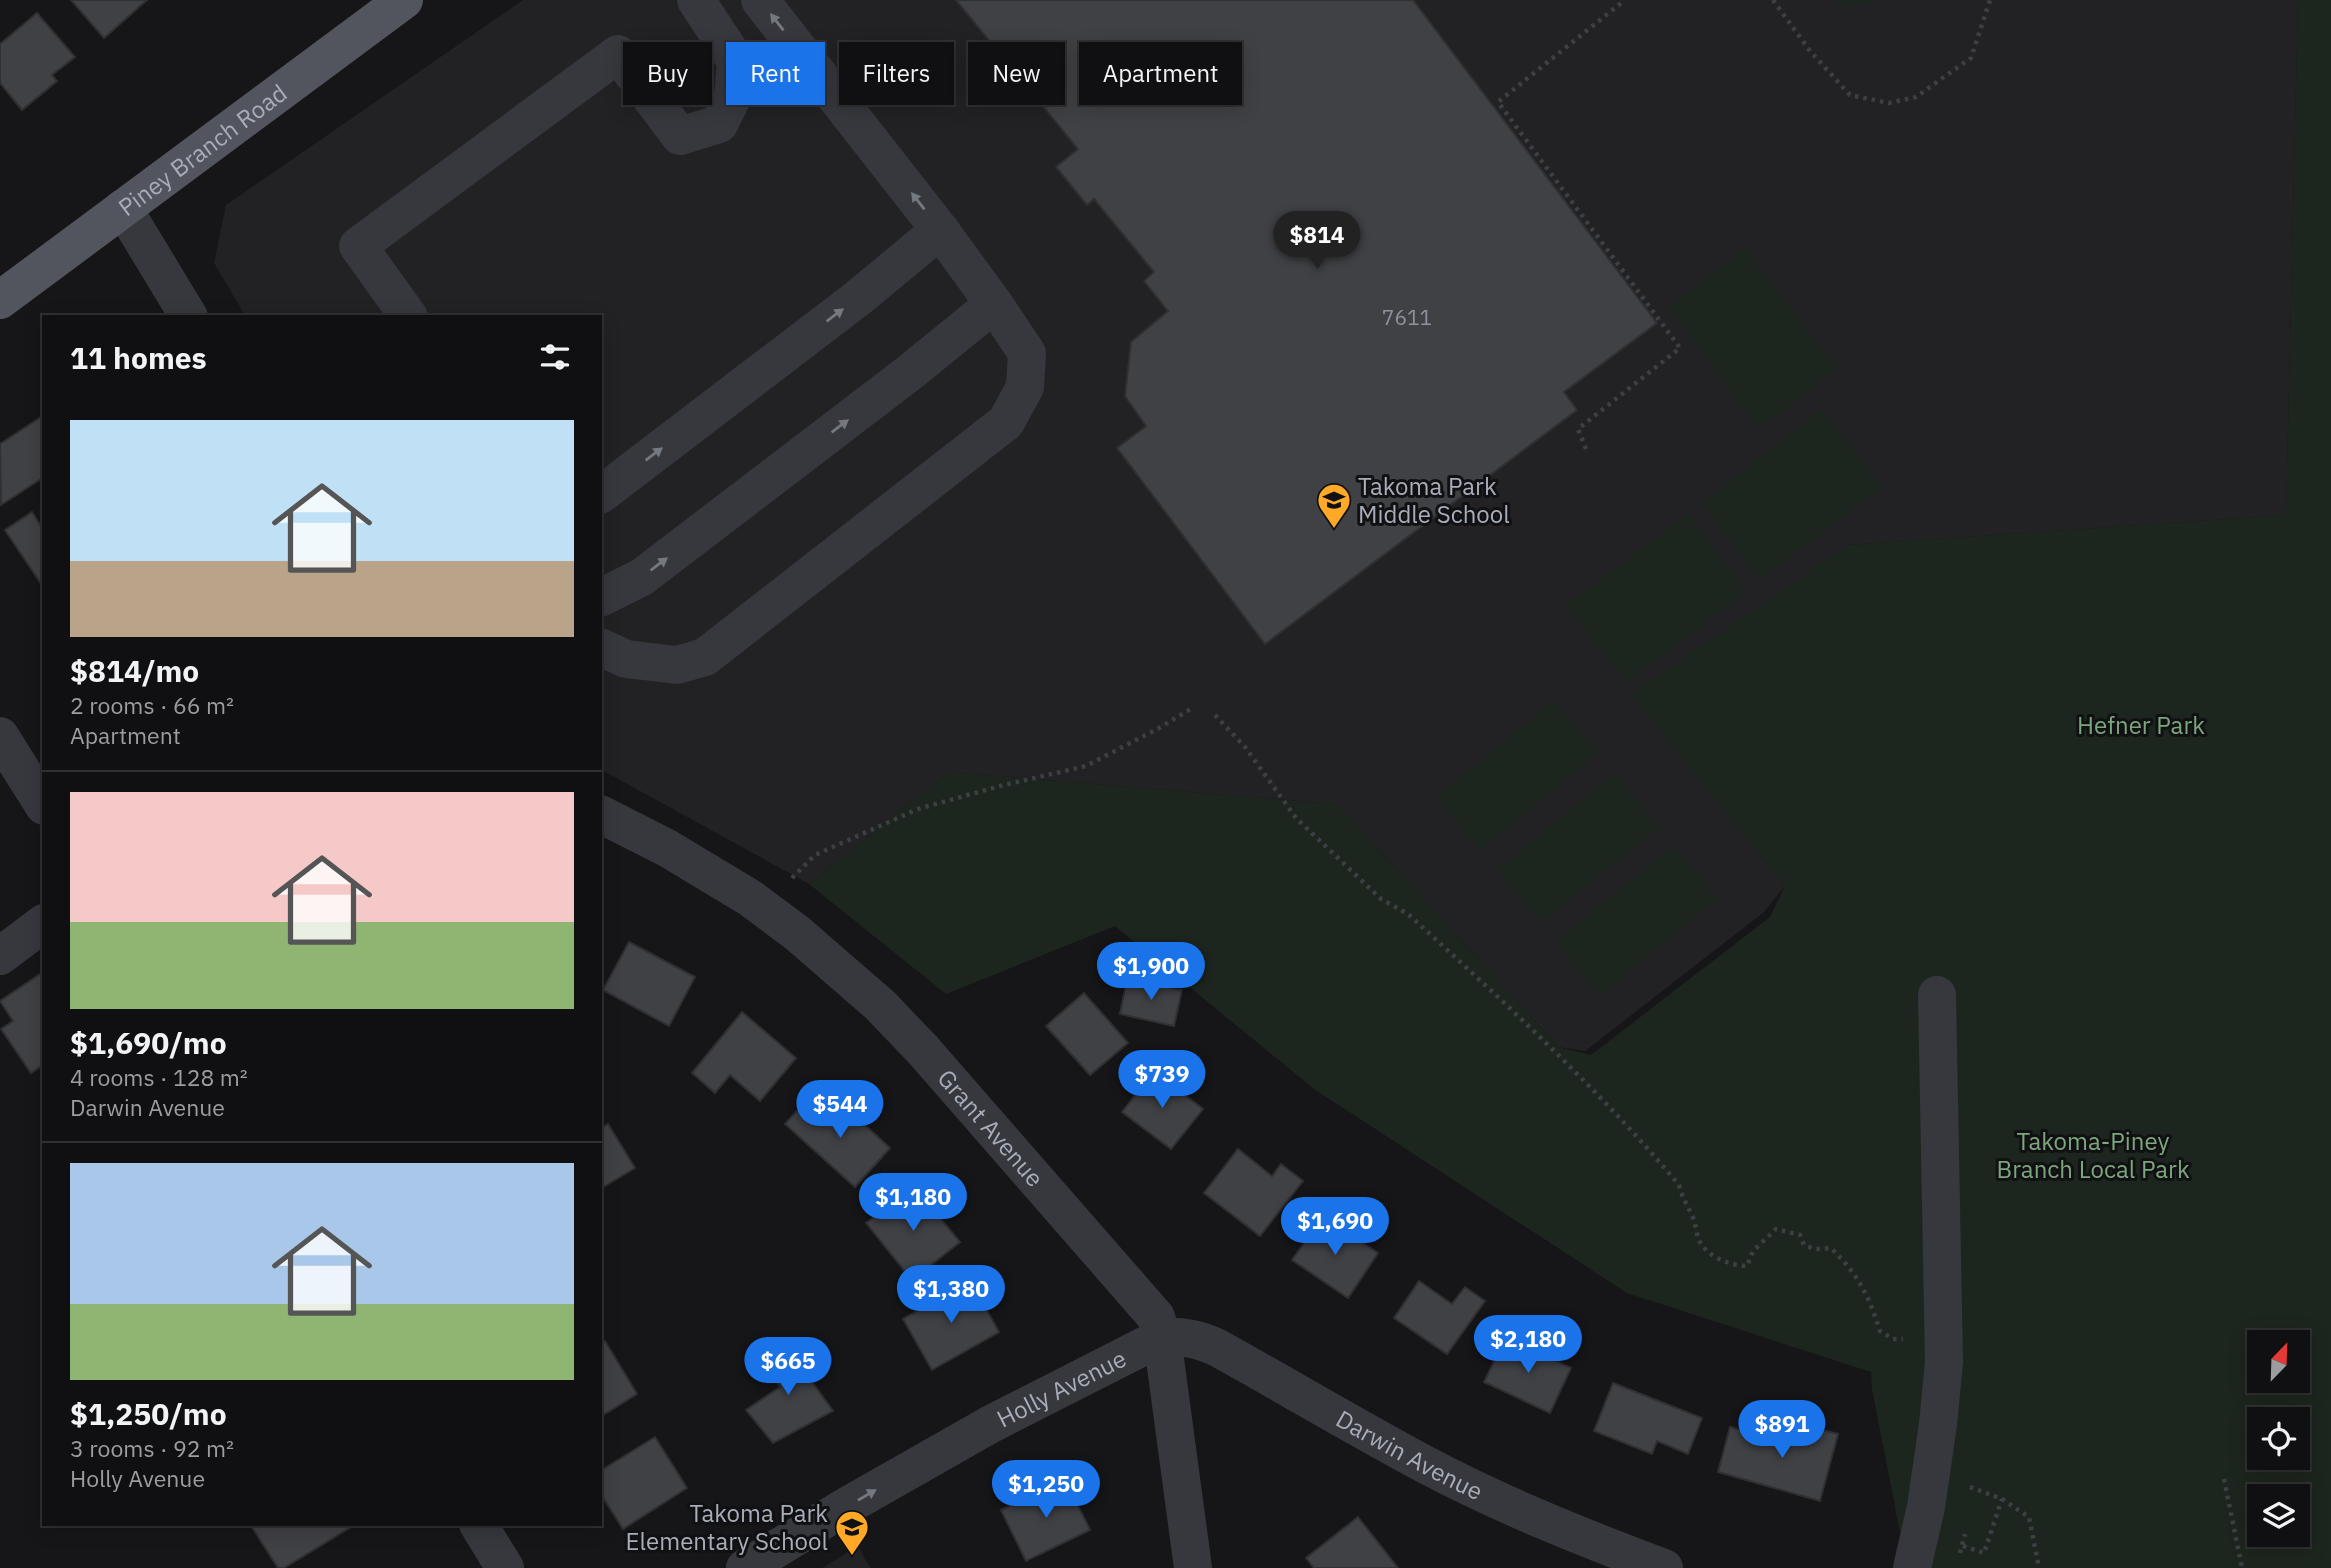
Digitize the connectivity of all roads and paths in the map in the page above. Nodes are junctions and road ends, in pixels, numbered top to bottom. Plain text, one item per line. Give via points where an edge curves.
1 (404, 0) edge
2 (696, 0) edge
3 (760, 0) edge
4 (1625, 0) edge
5 (1773, 0) edge
6 (1990, 0) edge
7 (123, 208) junction
8 (940, 230) junction
9 (0, 300) edge
10 (994, 304) junction
11 (188, 315) edge
12 (408, 315) edge
13 (1586, 449) dead end
14 (602, 493) edge
15 (602, 597) edge
16 (602, 648) edge
17 (1194, 707) dead end
18 (1216, 715) dead end
19 (0, 736) edge
20 (42, 803) edge
21 (602, 815) edge
22 (787, 884) dead end
23 (42, 924) edge
24 (0, 956) edge
25 (1937, 995) dead end
26 (1162, 1337) junction
27 (1943, 1342) junction
28 (2224, 1479) dead end
29 (1970, 1487) dead end
30 (2002, 1499) junction
31 (479, 1526) edge
32 (1963, 1546) dead end
33 (770, 1562) edge
34 (505, 1568) edge
35 (1193, 1568) edge
36 (1664, 1568) edge
37 (1912, 1568) edge
38 (2039, 1568) edge
39 (2242, 1568) edge

1 - 7 main road, Piney Branch Road
2 - 12 street via 736,61 733,96 719,124 680,136 618,54 358,246
8 -> 3 street
4 - 13 path via 1498,102 1680,348 1578,429
5 - 6 path via 1850,95 1888,103 1916,97 1971,58
7 - 9 main road, Piney Branch Road
7 - 11 street
8 - 10 street
14 -> 8 street
15 -> 10 street via 642,578
10 - 16 street via 1027,353 1025,387 1006,422 705,657 677,665 626,659
17 - 22 path via 1086,766 918,809 815,855
18 - 27 path via 1296,818 1333,855 1381,899 1408,914 1595,1091 1679,1185 1701,1243 1713,1256 1747,1266 1753,1251 1776,1229 1800,1235 1804,1245 1832,1248 1854,1271 1880,1331 1893,1339
19 - 20 street
21 - 26 street, Grant Avenue via 750,898 880,1005 1143,1301 1156,1317
23 - 24 street
25 - 27 street
33 -> 26 street, Holly Avenue via 845,1507 991,1424
26 - 35 street, Grant Avenue
26 - 36 street, Darwin Avenue via 1199,1339 1428,1466 1569,1531
27 - 37 street via 1935,1446
28 - 39 path
29 - 30 path
30 - 32 path via 1984,1553
30 - 38 path via 2029,1517
31 - 34 street

